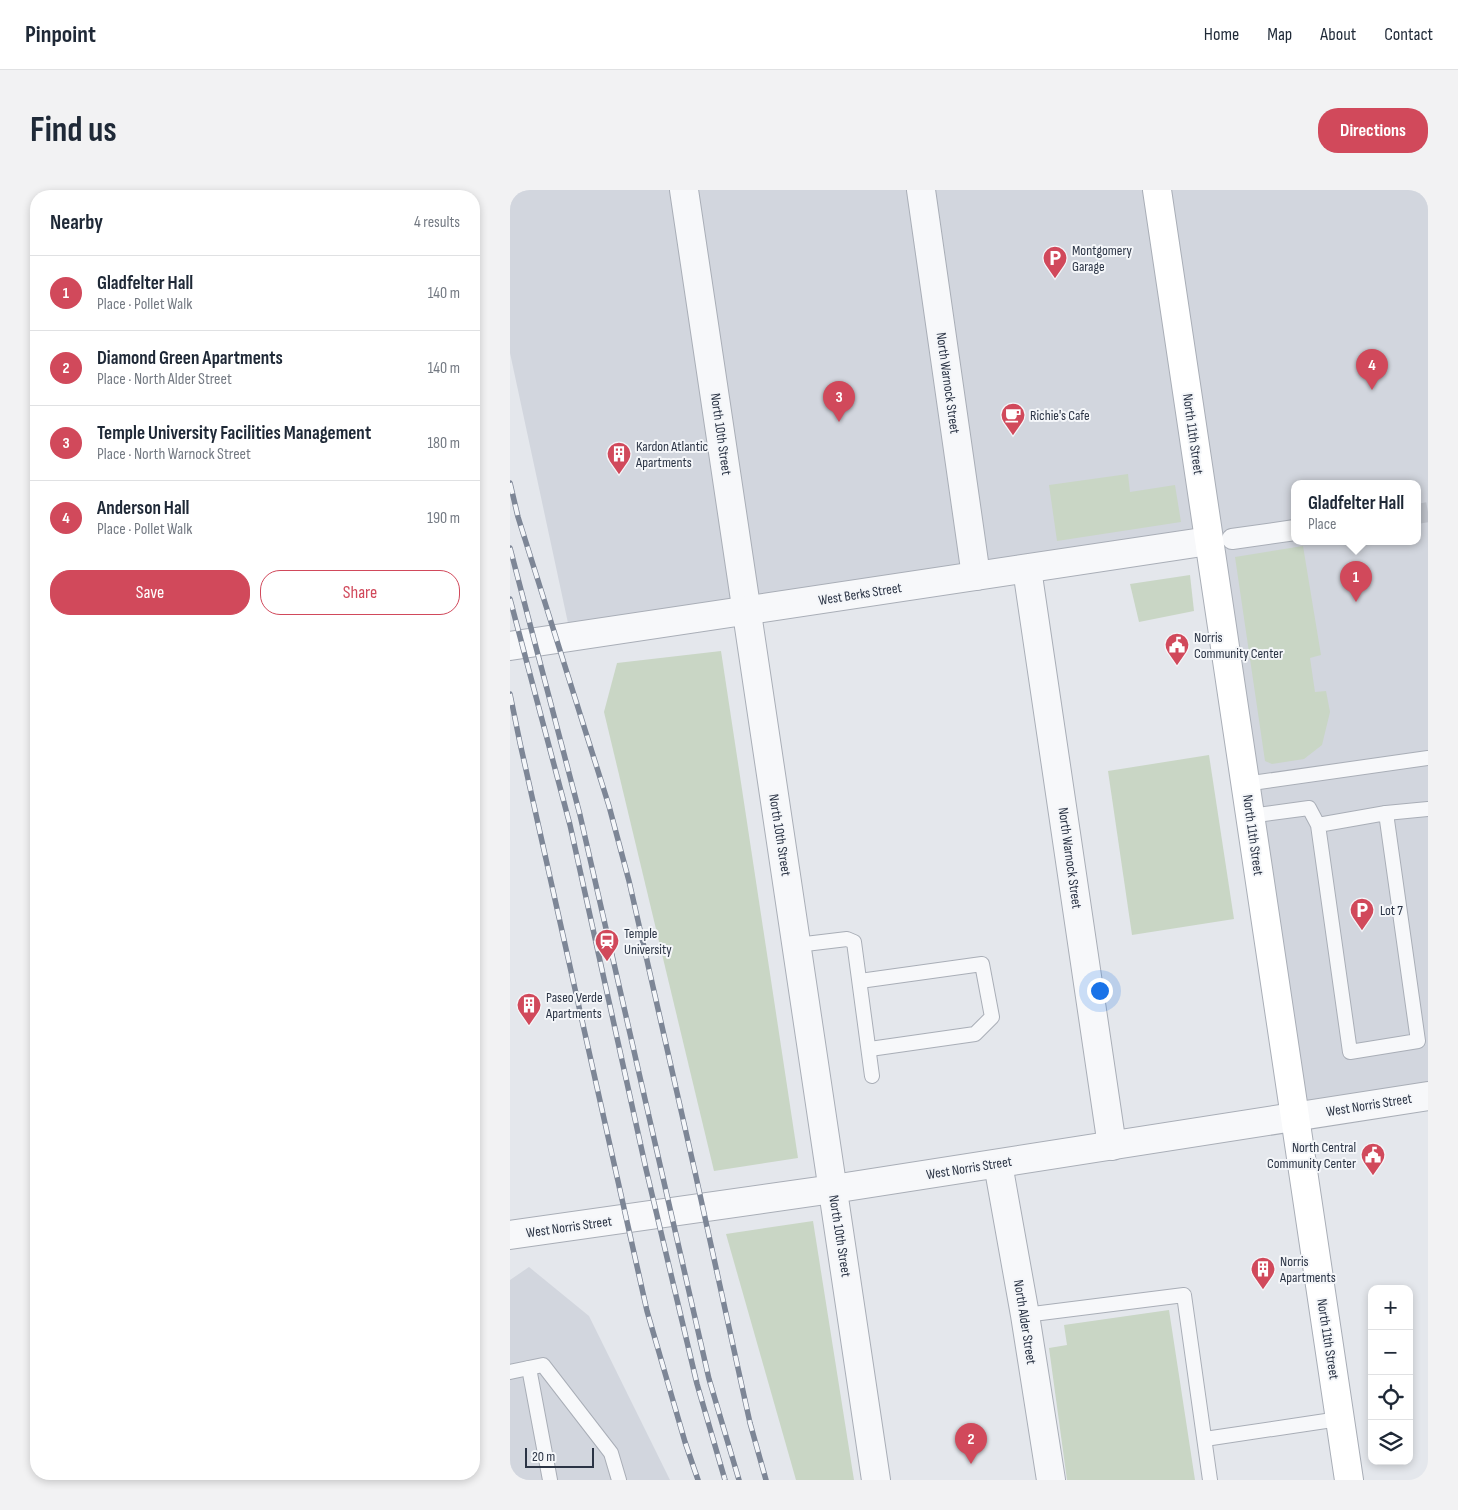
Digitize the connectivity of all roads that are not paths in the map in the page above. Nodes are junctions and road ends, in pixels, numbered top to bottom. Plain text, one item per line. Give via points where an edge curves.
1 (684, 190) edge
2 (921, 190) edge
3 (1157, 190) edge
4 (1291, 531) edge
5 (1220, 540) junction
6 (1027, 569) junction
7 (976, 576) junction
8 (747, 610) junction
9 (510, 646) edge
10 (1428, 758) edge
11 (1245, 784) junction
12 (1428, 809) edge
13 (1386, 813) junction
14 (1250, 816) junction
15 (1318, 825) junction
16 (797, 945) junction
17 (860, 981) junction
18 (1423, 1037) edge
19 (870, 1048) junction
20 (872, 1076) dead end
21 (1428, 1096) edge
22 (1294, 1117) junction
23 (1112, 1146) junction
24 (998, 1164) junction
25 (833, 1189) junction
26 (510, 1235) edge
27 (1025, 1315) junction
28 (529, 1368) junction
29 (510, 1372) edge
30 (1340, 1419) junction
31 (1205, 1439) junction
32 (550, 1480) edge
33 (619, 1480) edge
34 (876, 1480) edge
35 (1051, 1480) edge
36 (1210, 1480) edge
37 (1348, 1480) edge

1 - 8 street, North 10th Street
2 - 7 street, North Warnock Street
3 - 5 main road, North 11th Street
4 - 5 street
5 - 6 street, West Berks Street
5 - 11 main road, North 11th Street
6 - 7 street, West Berks Street
6 - 23 street, North Warnock Street
7 - 8 street, West Berks Street
8 - 9 street, West Berks Street
8 - 16 street, North 10th Street
10 - 11 lane
11 - 14 main road, North 11th Street
12 - 13 lane
13 - 15 lane
13 - 18 lane
14 - 15 lane via 1309,808
14 - 22 main road, North 11th Street
15 - 18 lane via 1350,1052
16 - 17 lane via 847,939 854,942
16 - 25 street, North 10th Street
17 - 19 lane
17 - 19 lane via 982,964 992,1017 975,1034
19 - 20 lane
21 - 22 street, West Norris Street
22 - 23 street, West Norris Street
22 - 30 main road, North 11th Street
23 - 24 street, West Norris Street
24 - 25 street, West Norris Street
24 - 27 street, North Alder Street
25 - 26 street, West Norris Street
25 - 34 street, North 10th Street
27 - 31 lane via 1184,1295
27 - 35 street, North Alder Street
28 - 29 lane
28 - 32 lane
28 - 33 lane via 543,1365 610,1453
30 - 31 lane
30 - 37 main road, North 11th Street
31 - 36 lane

